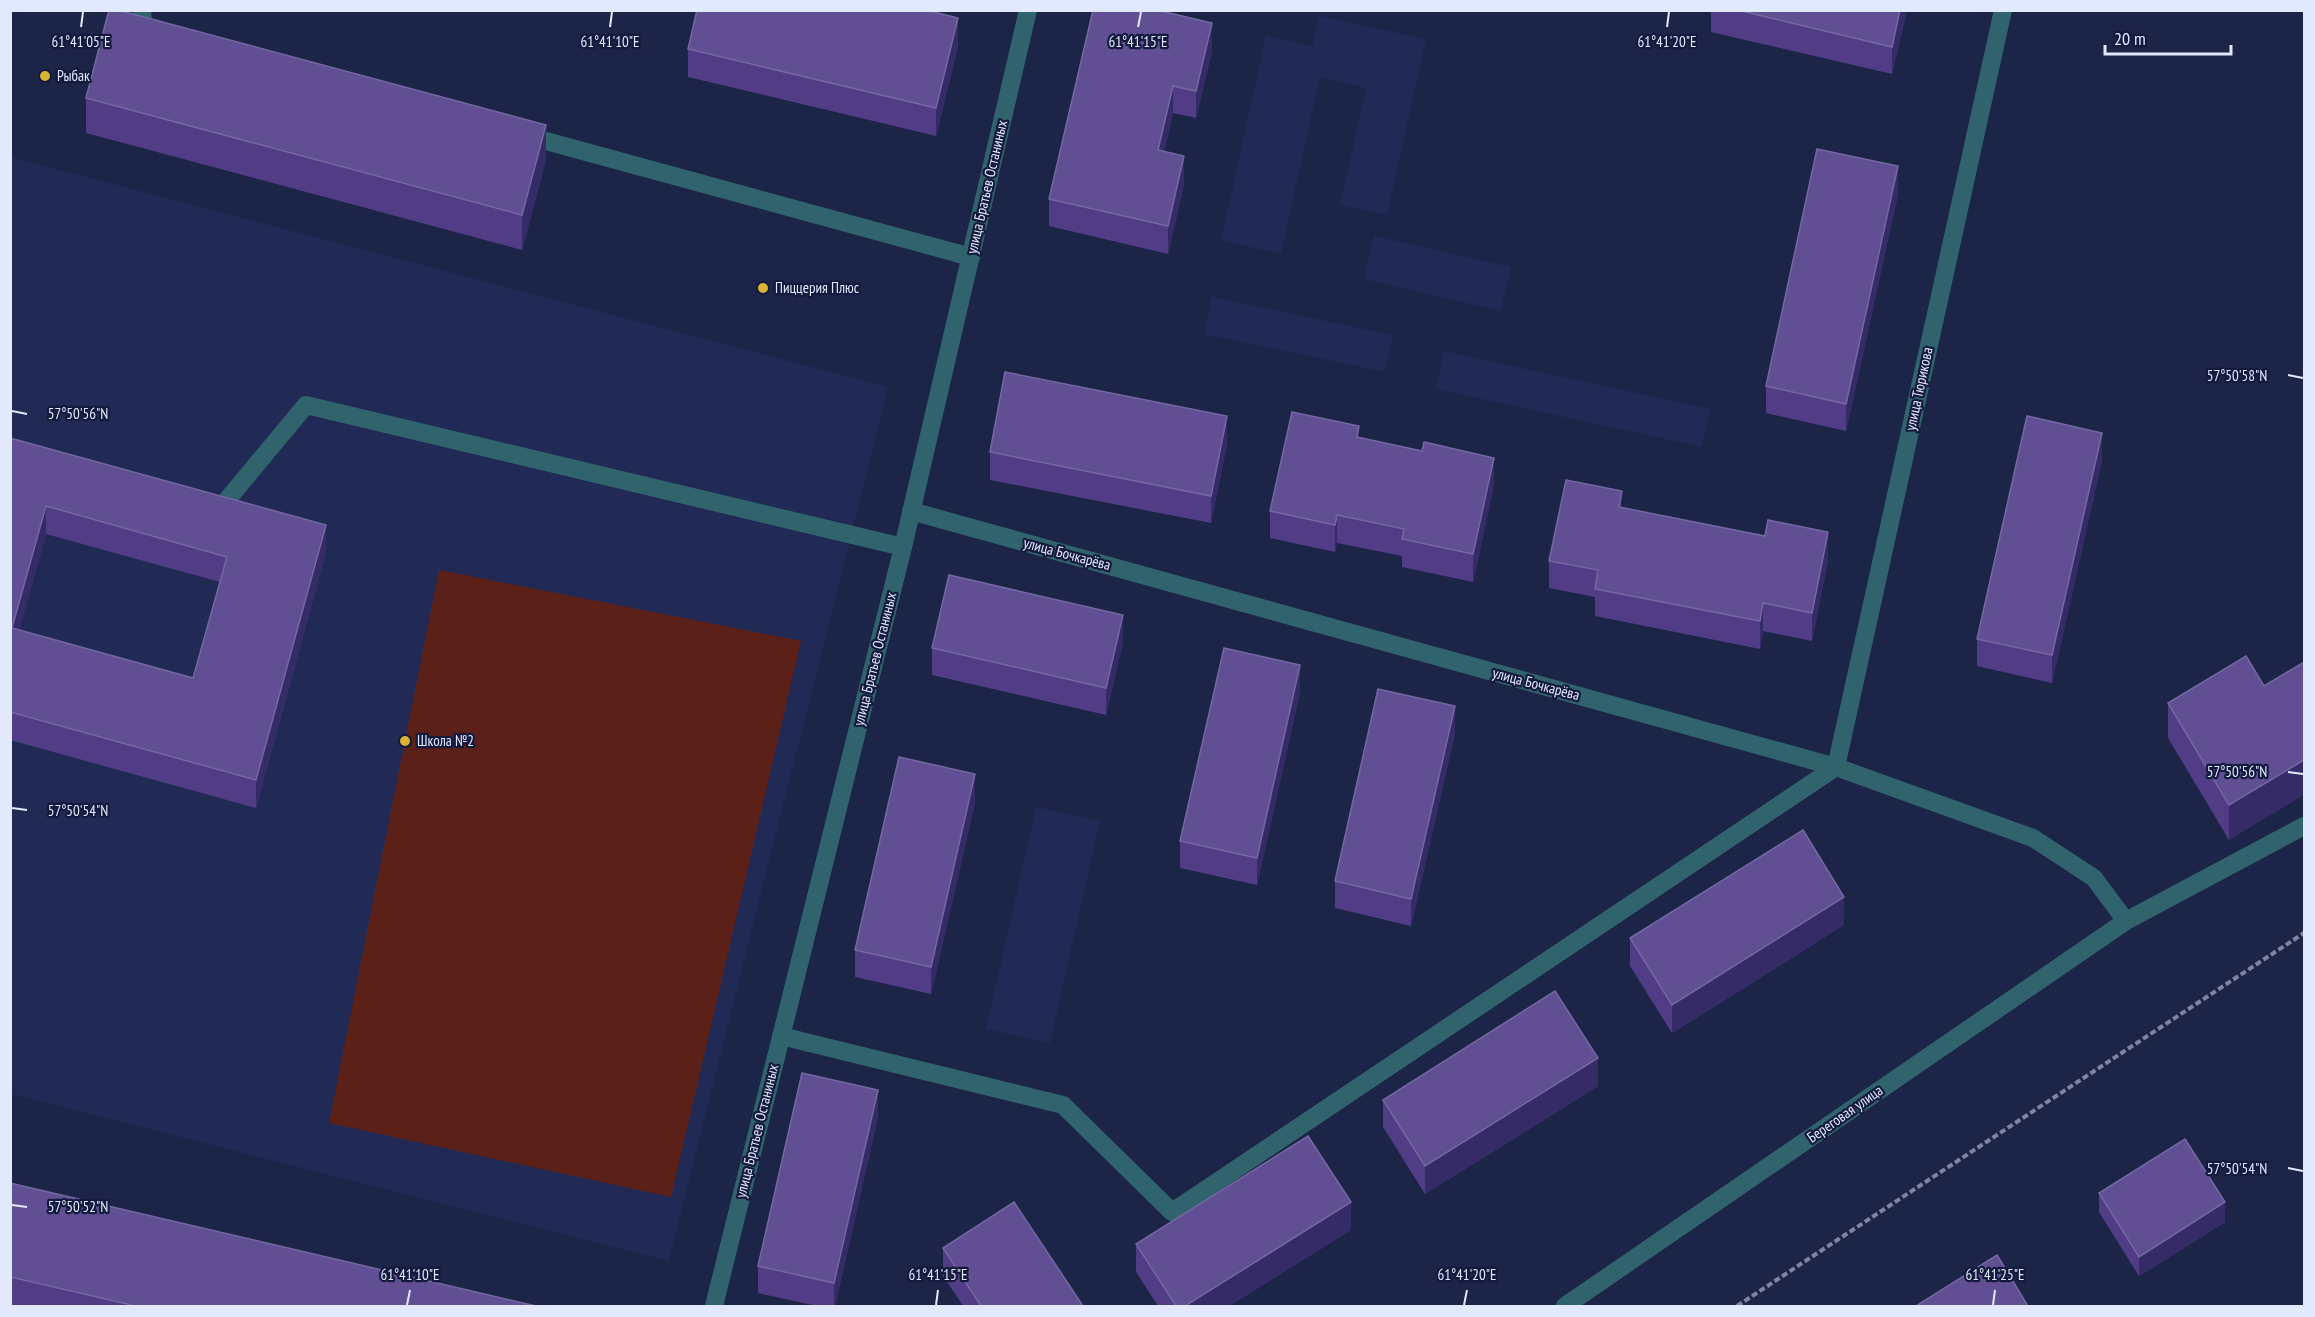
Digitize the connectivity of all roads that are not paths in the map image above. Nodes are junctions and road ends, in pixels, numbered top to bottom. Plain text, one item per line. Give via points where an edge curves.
1 (142, 10) edge
2 (1028, 10) edge
3 (2003, 10) edge
4 (167, 38) edge
5 (512, 132) edge
6 (970, 257) junction
7 (222, 506) edge
8 (911, 511) junction
9 (903, 547) junction
10 (1836, 766) junction
11 (2304, 826) edge
12 (2126, 921) junction
13 (781, 1036) junction
14 (714, 1306) edge
15 (1565, 1306) edge

1 - 4 street via 144,32
2 - 6 street, улица Братьев Останиных
3 - 10 street, улица Тюрикова
5 - 6 street
6 - 8 street, улица Братьев Останиных
7 - 9 street via 306,405
8 - 9 street, улица Братьев Останиных
8 - 10 street, улица Бочкарёва
9 - 13 street, улица Братьев Останиных
10 - 12 street, улица Бочкарёва via 2033,838 2094,878
10 - 13 street via 1172,1212 1063,1104
11 - 12 street, Береговая улица
12 - 15 street, Береговая улица
13 - 14 street, улица Братьев Останиных

